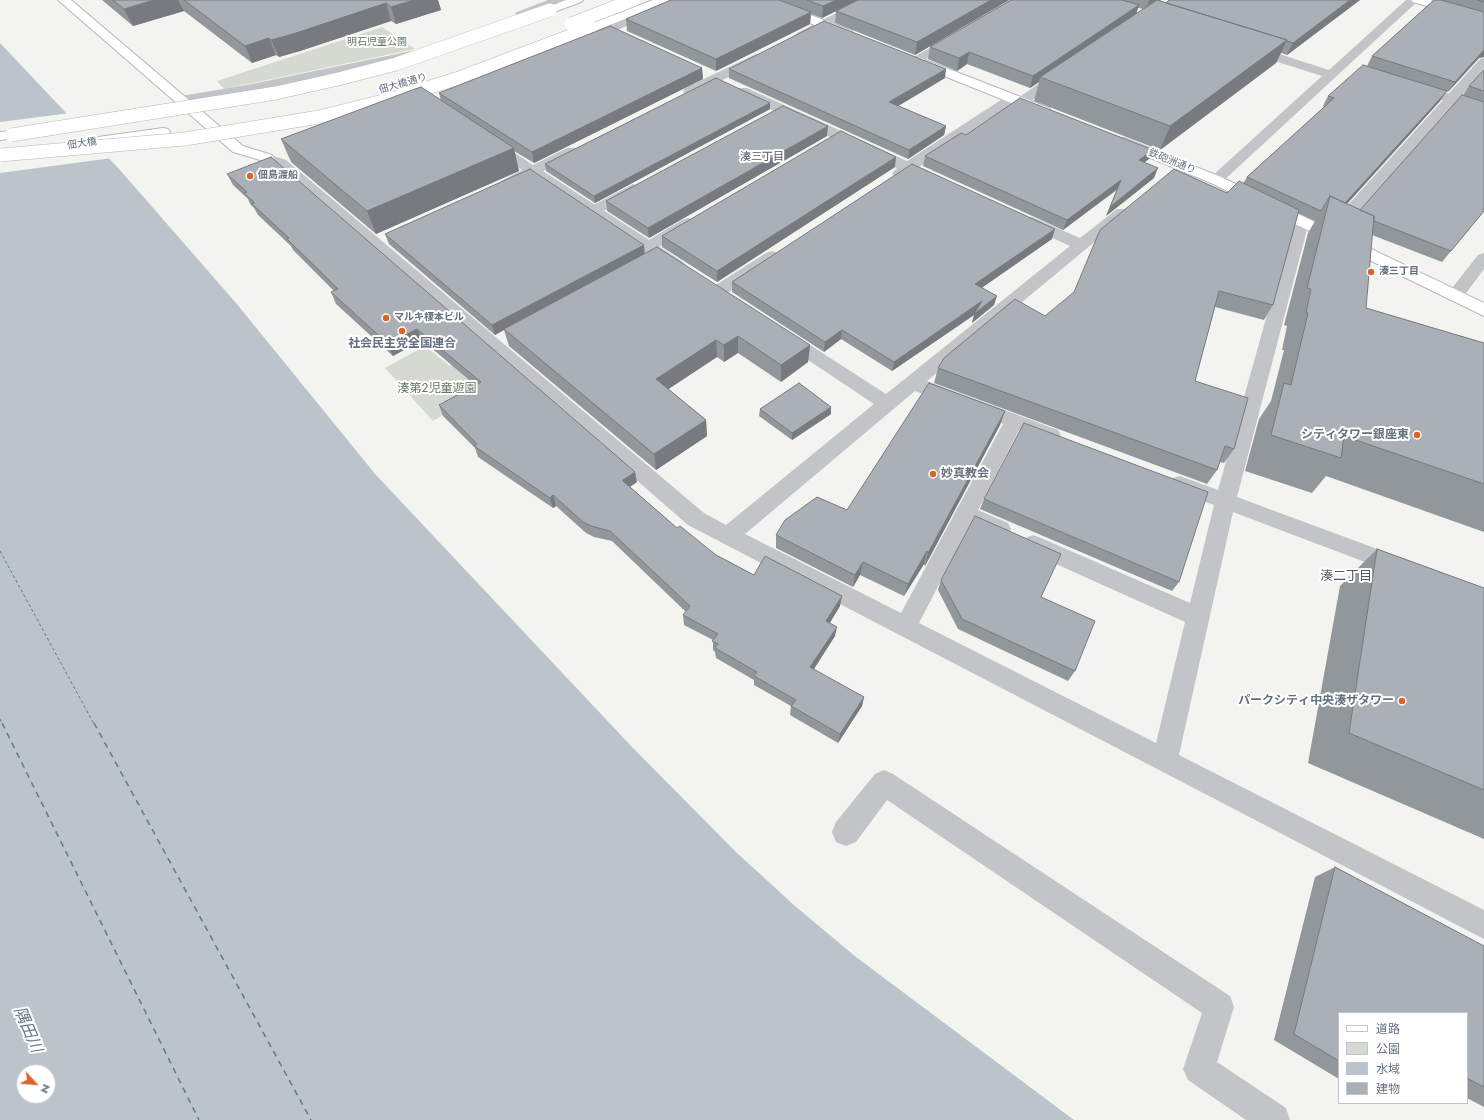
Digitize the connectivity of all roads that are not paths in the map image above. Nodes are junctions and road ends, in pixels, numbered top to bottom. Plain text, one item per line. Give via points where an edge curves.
1 (64, 0) edge
2 (559, 0) edge
3 (576, 0) edge
4 (603, 0) edge
5 (633, 0) edge
6 (663, 0) edge
7 (677, 0) edge
8 (762, 0) edge
9 (871, 0) edge
10 (1413, 0) edge
11 (1417, 0) edge
12 (1484, 19) edge
13 (824, 24) junction
14 (610, 30) junction
15 (967, 30) edge
16 (628, 38) edge
17 (859, 38) edge
18 (790, 41) edge
19 (1236, 44) edge
20 (770, 51) edge
21 (901, 54) edge
22 (915, 60) junction
23 (1484, 62) edge
24 (1343, 64) junction
25 (1071, 68) edge
26 (1357, 69) edge
27 (701, 72) edge
28 (1331, 74) junction
29 (716, 78) junction
30 (1400, 82) edge
31 (680, 96) edge
32 (1450, 98) junction
33 (181, 100) junction
34 (1016, 101) junction
35 (405, 108) edge
36 (781, 109) junction
37 (1484, 109) edge
38 (767, 116) edge
39 (1056, 116) edge
40 (150, 120) joint
41 (163, 132) joint
42 (840, 135) junction
43 (5, 136) edge
44 (482, 138) edge
45 (1115, 139) edge
46 (826, 143) edge
47 (582, 146) edge
48 (289, 150) dead end
49 (0, 155) edge
50 (267, 158) junction
51 (1181, 165) junction
52 (909, 167) junction
53 (533, 171) junction
54 (1164, 179) edge
55 (889, 180) edge
56 (1216, 180) junction
57 (642, 184) edge
58 (950, 186) edge
59 (497, 187) edge
60 (1134, 203) edge
61 (593, 211) junction
62 (1012, 214) edge
63 (703, 215) edge
64 (1301, 222) junction
65 (1329, 235) junction
66 (1081, 245) junction
67 (783, 249) edge
68 (651, 255) junction
69 (1484, 258) edge
70 (1455, 296) junction
71 (1484, 310) edge
72 (769, 326) edge
73 (912, 383) junction
74 (887, 404) junction
75 (1014, 421) junction
76 (1066, 441) edge
77 (1162, 477) edge
78 (1225, 501) junction
79 (966, 514) junction
80 (729, 535) junction
81 (1418, 573) edge
82 (1199, 617) junction
83 (906, 626) junction
84 (1165, 760) junction
85 (846, 832) dead end
86 (1484, 925) edge
87 (1274, 1120) edge

1 - 33 main road
2 - 33 street via 411,55
3 - 43 main road, bridge via 396,64 338,79 276,93
4 - 40 main road, 佃大橋通り via 448,58 376,80 312,96 252,107
5 - 41 main road, 佃大橋通り, bridge via 474,61 383,90 280,114
6 - 49 main road, bridge via 456,79 319,117 185,139
7 - 14 street
8 - 13 main road
9 - 13 street
10 - 24 street
11 - 12 main road
13 - 17 main road
13 - 18 street
14 - 16 street
14 - 35 street via 429,103
15 - 22 street
19 - 28 street
20 - 29 street
21 - 22 main road
22 - 34 main road
23 - 32 street
24 - 26 street
24 - 28 street
25 - 34 street
27 - 29 street
28 - 56 street
29 - 31 street
29 - 36 street
30 - 32 street
32 - 37 street
32 - 65 street
33 - 50 main road via 238,149
34 - 39 main road
34 - 52 street
36 - 38 street
36 - 42 street
40 - 43 main road, 佃大橋, bridge
41 - 49 main road, 佃大橋, bridge
42 - 46 street
42 - 52 street
44 - 53 street
45 - 51 main road, 鉄砲洲通り
47 - 53 street
48 - 50 street
50 - 80 street via 281,163 382,239 501,341 696,519
51 - 54 street
51 - 56 main road, 鉄砲洲通り
52 - 55 street
52 - 58 street
53 - 59 street
53 - 61 street
56 - 64 main road, 鉄砲洲通り
57 - 61 street
60 - 66 street
61 - 68 street
62 - 66 street
63 - 68 street
64 - 65 main road, 鉄砲洲通り
64 - 78 street
65 - 70 main road, 鉄砲洲通り
66 - 73 street
67 - 68 street via 710,288
69 - 70 street
70 - 71 main road, 鉄砲洲通り
72 - 74 street
73 - 74 street
73 - 75 street
74 - 80 street
75 - 76 street
75 - 79 street
77 - 78 street
78 - 81 street
78 - 82 street
79 - 82 street
79 - 83 street
80 - 83 street
82 - 84 street
83 - 84 street
84 - 86 street
85 - 87 street via 884,782 1201,994 1219,1007 1199,1069

